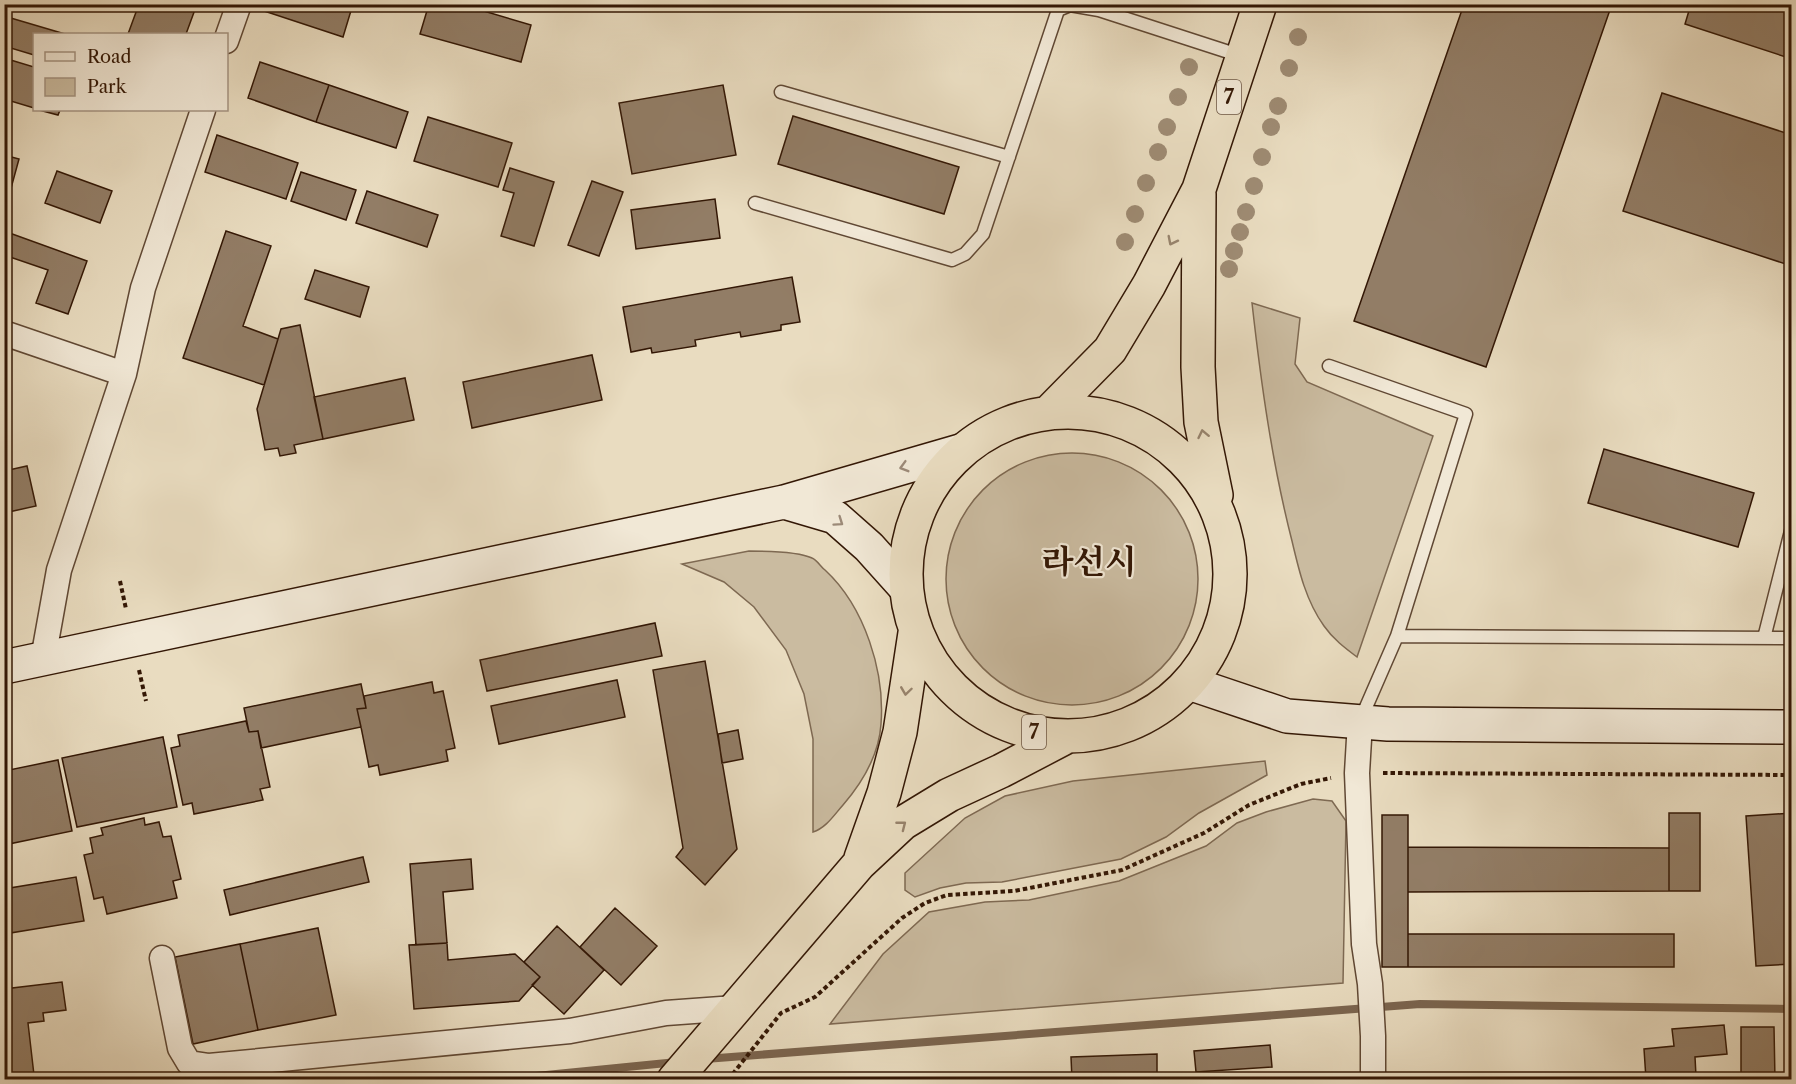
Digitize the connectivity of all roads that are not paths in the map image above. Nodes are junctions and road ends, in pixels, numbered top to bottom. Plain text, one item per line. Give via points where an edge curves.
1 (239, 4) edge
2 (1260, 4) edge
3 (228, 35) edge
4 (1242, 57) junction
5 (781, 92) dead end
6 (203, 111) edge
7 (1009, 157) junction
8 (1199, 189) junction
9 (755, 203) dead end
10 (4, 333) edge
11 (1329, 366) dead end
12 (124, 374) junction
13 (1048, 412) junction
14 (960, 451) junction
15 (784, 502) junction
16 (1219, 512) junction
17 (1791, 527) edge
18 (904, 585) junction
19 (915, 633) junction
20 (1397, 636) junction
21 (1764, 638) junction
22 (1791, 638) edge
23 (43, 659) junction
24 (4, 667) edge
25 (1189, 683) junction
26 (1360, 722) junction
27 (1791, 727) edge
28 (1066, 737) junction
29 (859, 864) junction
30 (162, 958) dead end
31 (735, 1008) junction
32 (674, 1080) edge
33 (1373, 1080) edge

1 - 3 street
2 - 4 highway, 7
4 - 7 lane via 1099,10 1070,5 1058,10
4 - 8 highway, 7
5 - 7 lane
6 - 12 street via 143,288
7 - 9 lane via 983,234 965,254 952,260
8 -> 13 highway, 7 via 1110,350
16 -> 8 highway, 7 via 1201,422
10 - 12 street
11 - 20 lane via 1466,414
12 - 23 street via 59,570
13 - 14 highway, 7 via 1001,425
13 - 16 highway, 7 via 1101,414 1151,434 1192,467
14 -> 15 main road
14 - 18 highway, 7 via 927,489 908,536
15 -> 18 main road via 835,517
15 - 23 main road
16 - 25 highway, 7 via 1230,556 1229,602 1215,646
17 - 21 lane
18 - 19 highway, 7
19 - 28 highway, 7 via 939,675 974,708 1018,730
19 -> 29 highway, 7 via 900,732
20 - 21 lane
20 - 26 lane
21 - 22 lane
23 - 24 main road
25 - 26 main road via 1287,716
25 - 28 highway, 7 via 1154,713 1112,731
26 - 27 main road
26 - 33 street via 1357,773
29 -> 28 highway, 7 via 903,823 948,795
29 - 31 highway, 7
30 - 31 street via 180,1048 189,1063 209,1066 570,1031 666,1013
31 - 32 highway, 7

